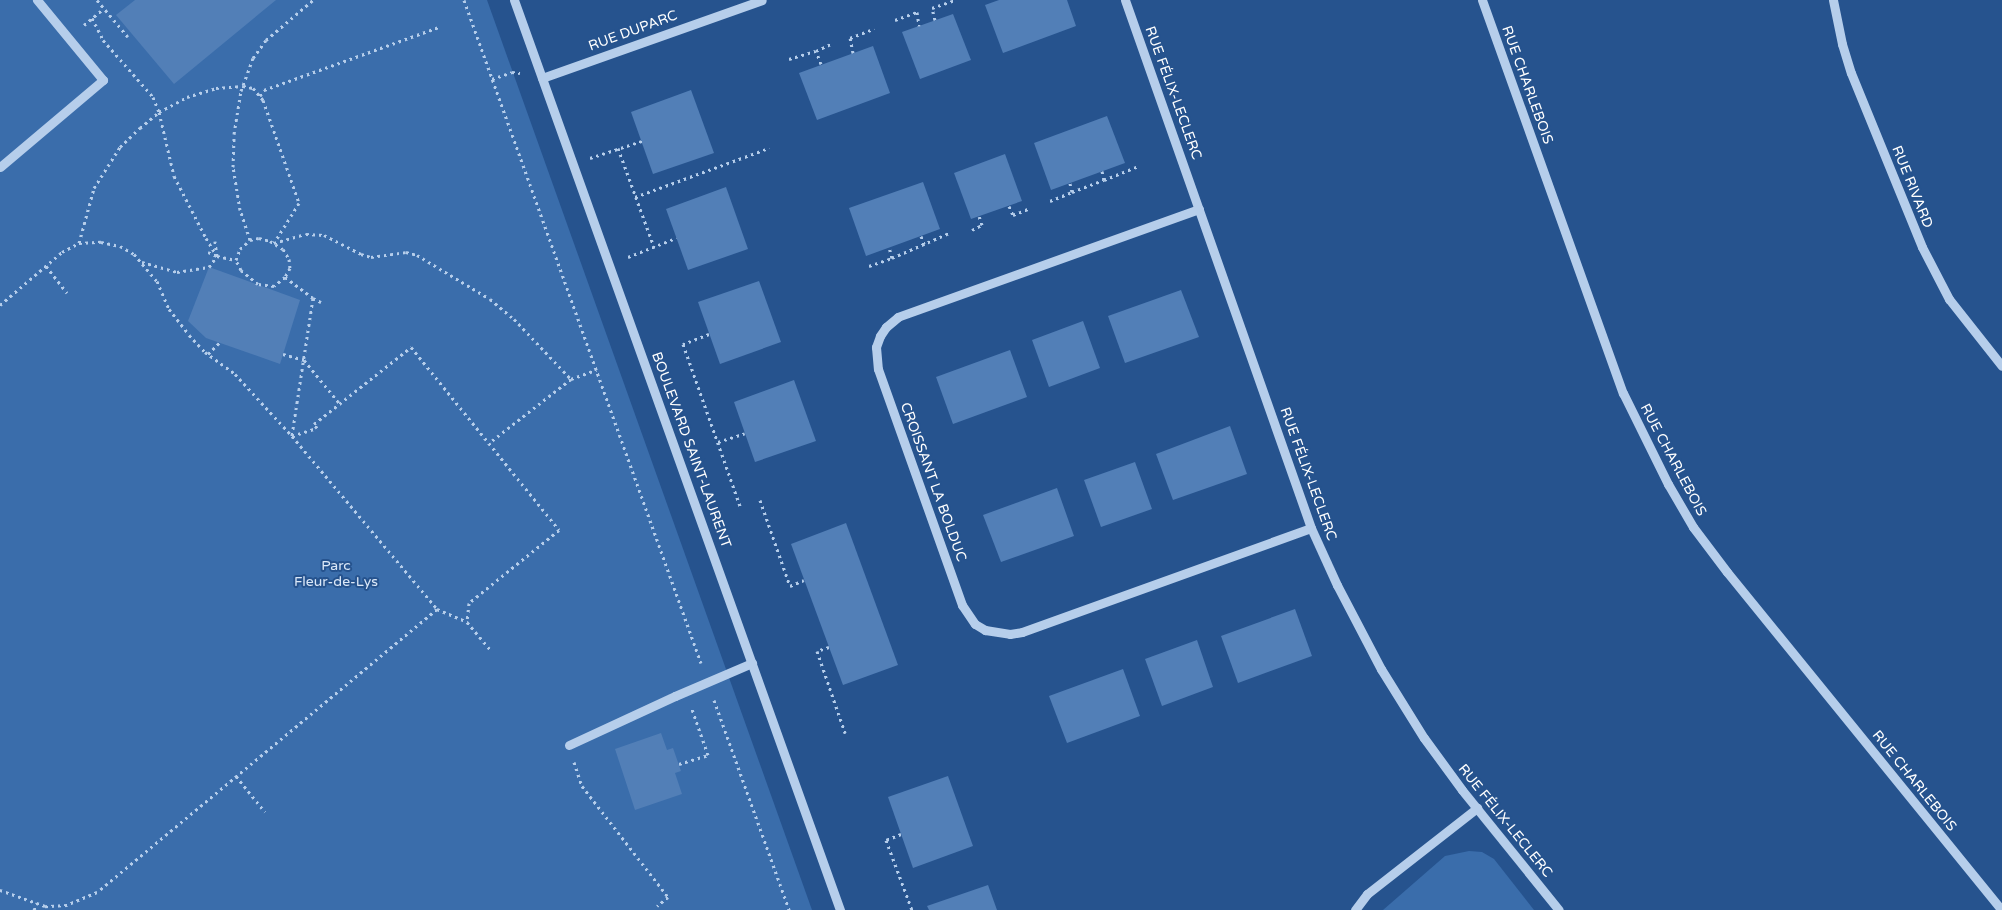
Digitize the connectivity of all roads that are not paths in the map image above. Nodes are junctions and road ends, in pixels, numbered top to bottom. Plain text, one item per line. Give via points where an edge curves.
1 (36, 0) edge
2 (514, 0) edge
3 (762, 0) edge
4 (1125, 0) edge
5 (1482, 0) edge
6 (1833, 0) edge
7 (542, 78) junction
8 (0, 166) edge
9 (1199, 209) junction
10 (2002, 366) edge
11 (1312, 528) junction
12 (752, 663) junction
13 (569, 745) dead end
14 (1477, 808) junction
15 (840, 910) edge
16 (1355, 910) edge
17 (1559, 910) edge
18 (2002, 910) edge

1 - 8 street via 103,80
2 - 7 street, BOULEVARD SAINT-LAURENT
3 - 7 street, RUE DUPARC
4 - 9 street, RUE FÉLIX-LECLERC
5 - 18 street, RUE CHARLEBOIS via 1623,393 1668,484 1693,527 1727,572
6 - 10 street, RUE RIVARD via 1851,73 1922,247 1949,299
7 - 12 street, BOULEVARD SAINT-LAURENT
9 - 11 street, RUE FÉLIX-LECLERC
9 - 11 street, CROISSANT LA BOLDUC via 898,317 880,336 876,347 878,369 962,605 975,624 985,630 1010,634 1022,632
11 - 14 street, RUE FÉLIX-LECLERC via 1361,632 1401,702
12 - 13 street
12 - 15 street, BOULEVARD SAINT-LAURENT
14 - 16 street via 1367,894
14 - 17 street, RUE FÉLIX-LECLERC

